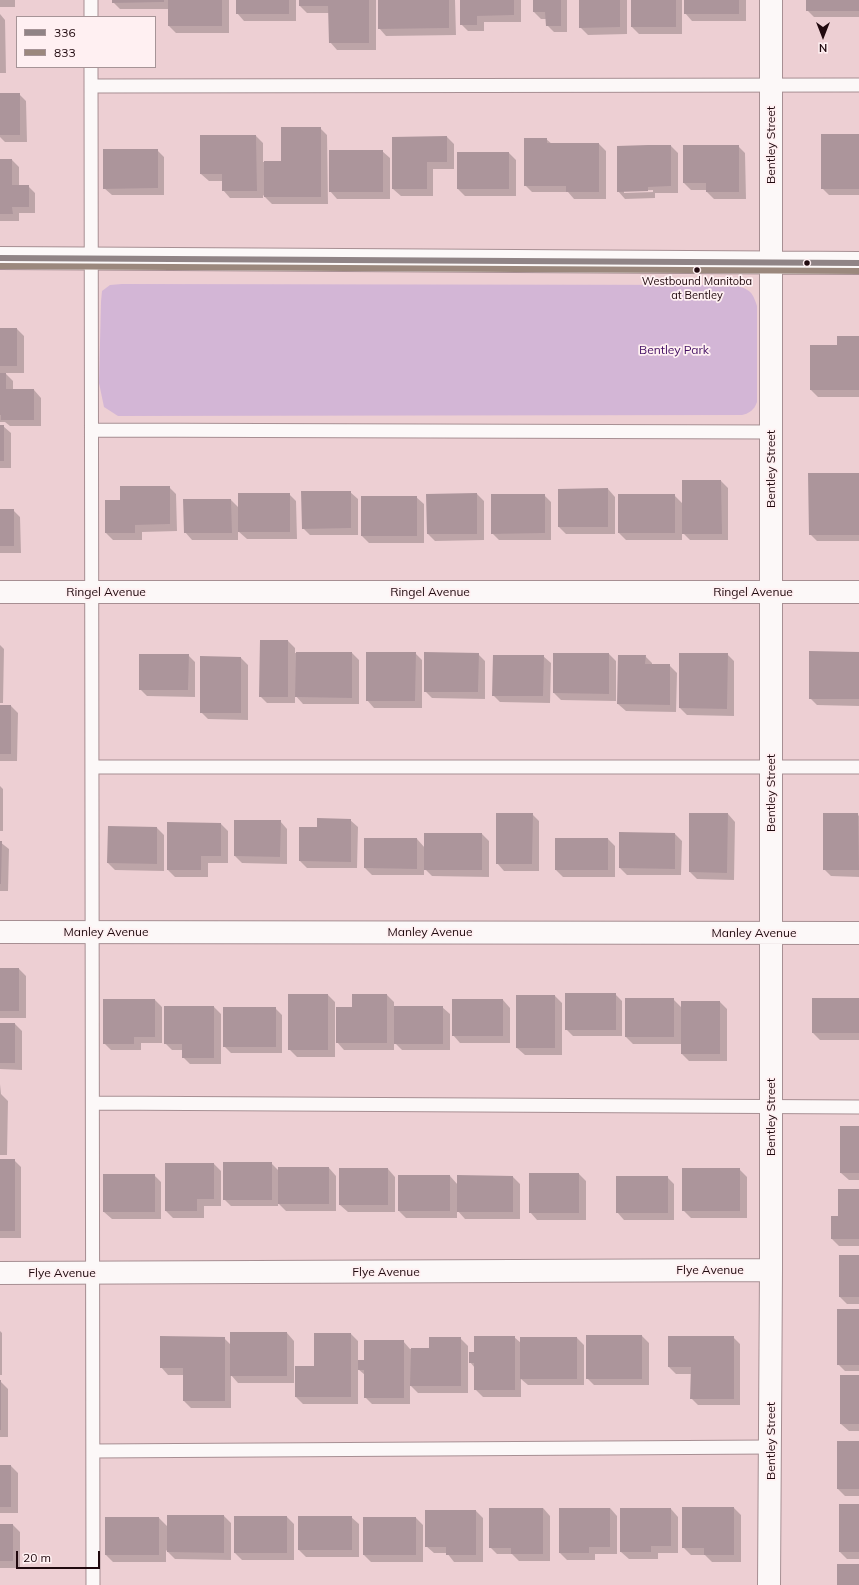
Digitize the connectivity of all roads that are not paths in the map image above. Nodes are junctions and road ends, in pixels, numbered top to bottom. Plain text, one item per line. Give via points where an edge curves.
1 (91, 0) edge
2 (771, 0) edge
3 (91, 16) edge
4 (91, 68) edge
5 (771, 85) junction
6 (859, 85) edge
7 (91, 86) junction
8 (0, 258) edge
9 (91, 259) junction
10 (771, 263) junction
11 (859, 263) edge
12 (92, 430) junction
13 (771, 432) junction
14 (0, 592) edge
15 (92, 592) junction
16 (771, 592) junction
17 (859, 592) edge
18 (92, 767) junction
19 (771, 767) junction
20 (859, 767) edge
21 (0, 932) edge
22 (92, 932) junction
23 (771, 933) junction
24 (859, 933) edge
25 (92, 1103) junction
26 (771, 1107) junction
27 (859, 1107) edge
28 (771, 1270) junction
29 (0, 1273) edge
30 (92, 1273) junction
31 (771, 1447) junction
32 (93, 1452) junction
33 (93, 1585) edge
34 (769, 1585) edge

1 - 3 lane
2 - 5 street, Bentley Street
4 - 7 lane
5 - 6 lane
5 - 7 lane
5 - 10 street, Bentley Street
7 - 9 lane
8 - 9 street
9 - 10 street
9 - 12 lane
10 - 11 street
10 - 13 street, Bentley Street
12 - 13 lane
12 - 15 lane
13 - 16 street, Bentley Street
14 - 15 street, Ringel Avenue
15 - 16 street, Ringel Avenue
15 - 18 lane
16 - 17 street, Ringel Avenue
16 - 19 street, Bentley Street
18 - 19 lane
18 - 22 lane
19 - 20 lane
19 - 23 street, Bentley Street
21 - 22 street, Manley Avenue
22 - 23 street, Manley Avenue
22 - 25 lane
23 - 24 street, Manley Avenue
23 - 26 street, Bentley Street
25 - 26 lane
25 - 30 lane
26 - 27 lane
26 - 28 street, Bentley Street
28 - 30 street, Flye Avenue
28 - 31 street, Bentley Street
29 - 30 street, Flye Avenue
30 - 32 lane
31 - 32 lane
31 - 34 street, Bentley Street
32 - 33 lane

